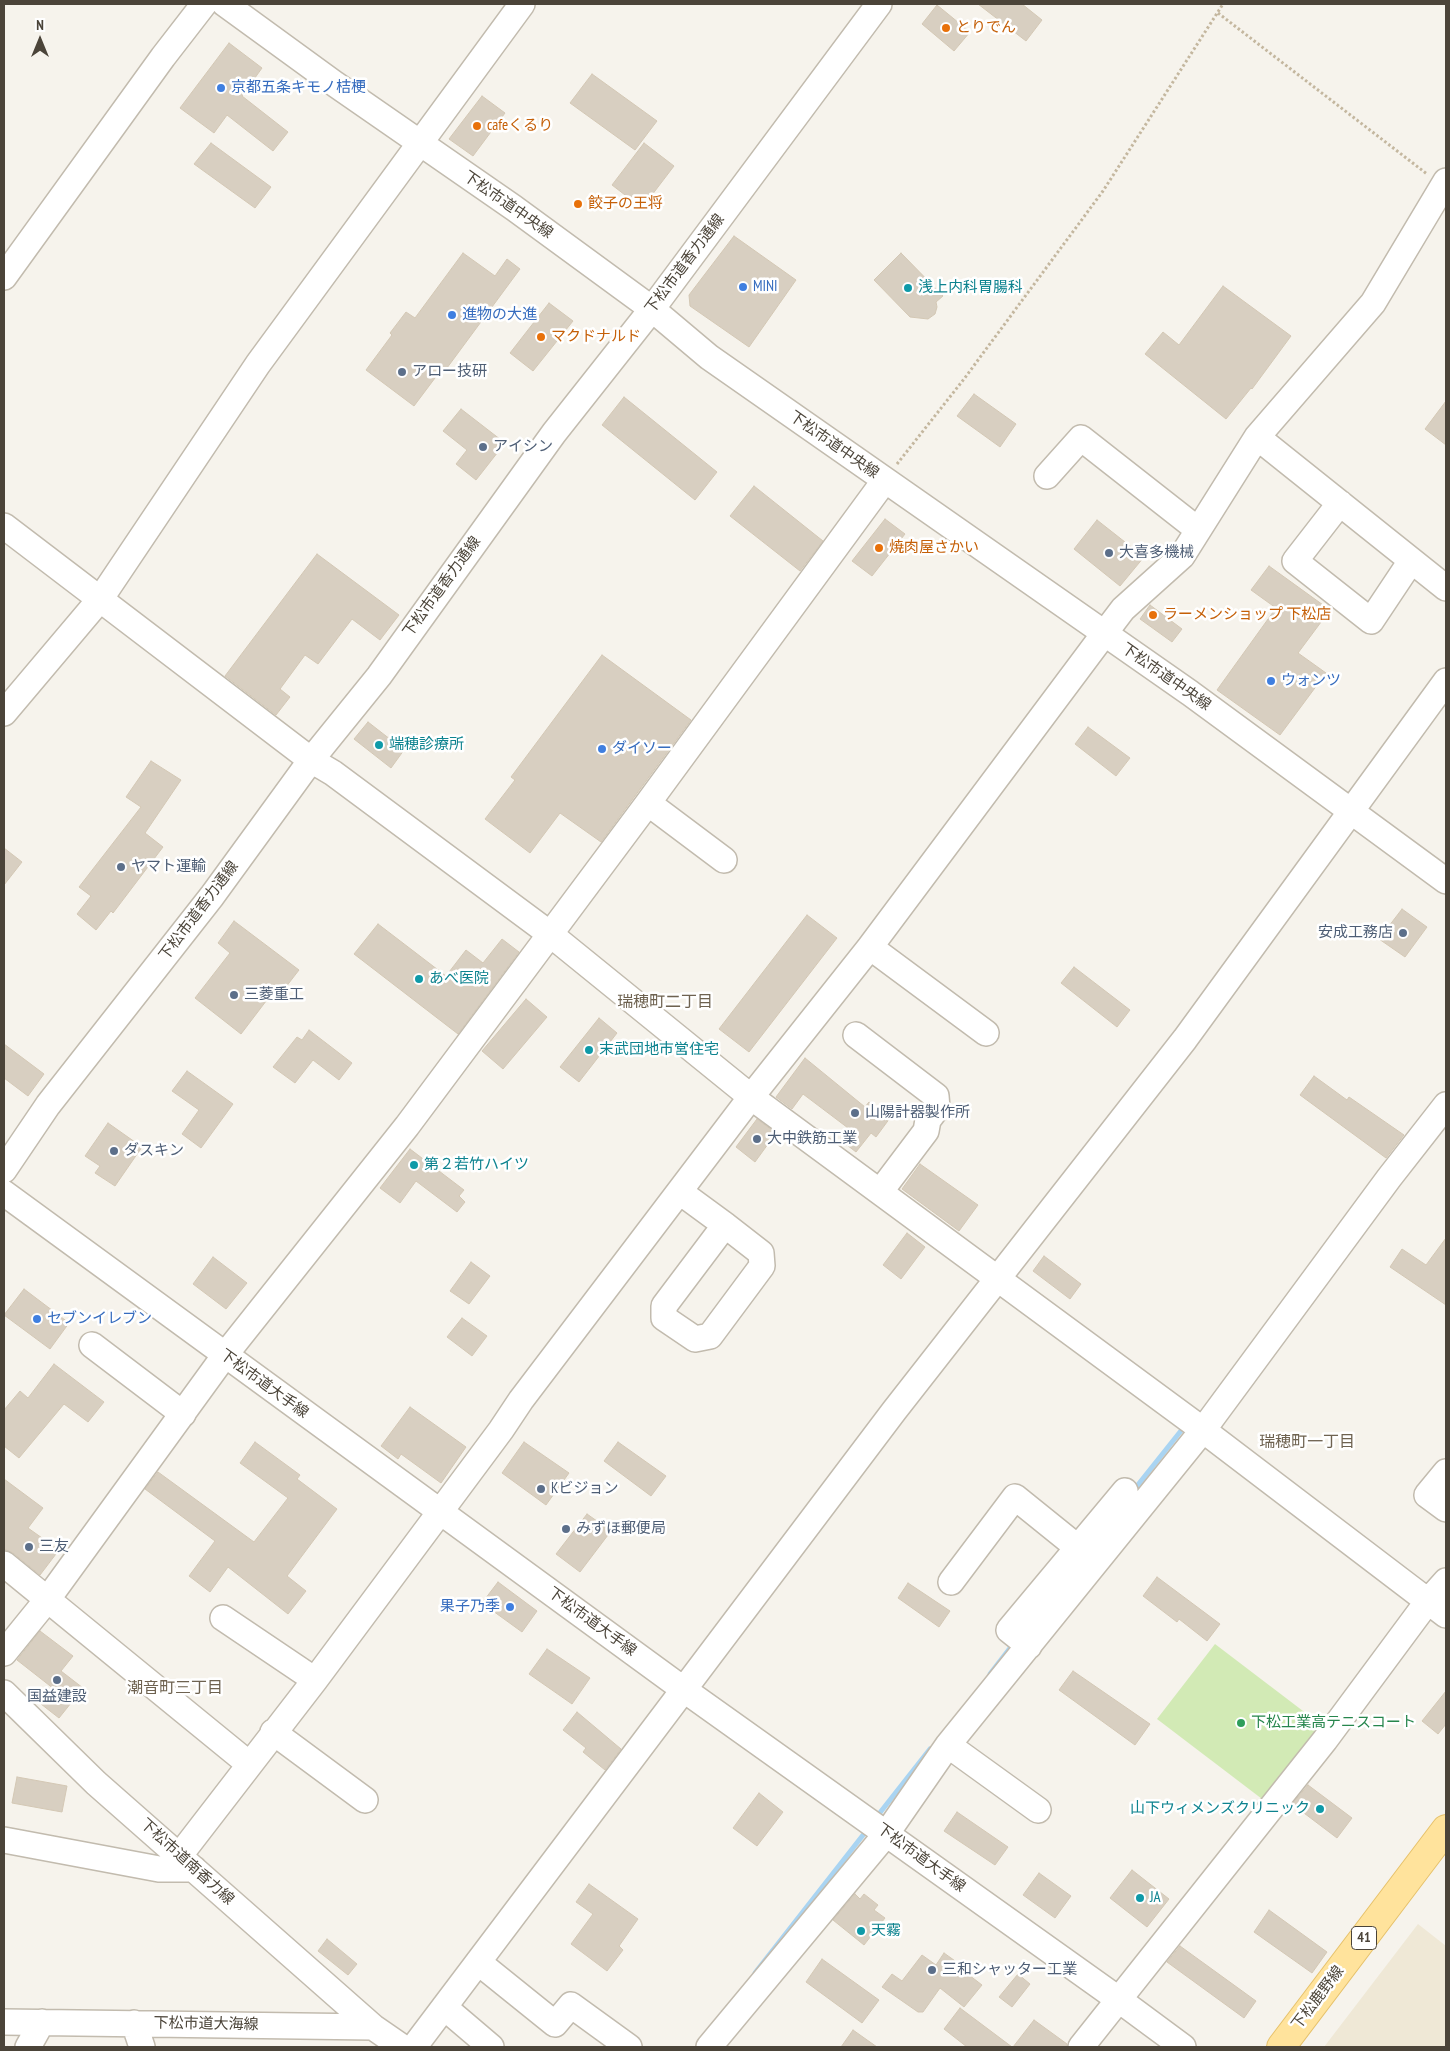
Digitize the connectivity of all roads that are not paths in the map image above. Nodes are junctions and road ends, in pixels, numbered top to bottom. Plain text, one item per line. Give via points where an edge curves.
1 (204, 4) edge
2 (225, 4) edge
3 (522, 4) edge
4 (879, 4) edge
5 (419, 143) junction
6 (1444, 183) edge
7 (4, 277) edge
8 (652, 309) junction
9 (1257, 437) junction
10 (1047, 476) dead end
11 (885, 480) junction
12 (1340, 503) junction
13 (4, 526) edge
14 (1198, 529) junction
15 (1411, 561) junction
16 (1446, 588) edge
17 (100, 598) junction
18 (1104, 634) junction
19 (1446, 681) edge
20 (4, 713) edge
21 (310, 760) junction
22 (648, 803) junction
23 (1352, 812) junction
24 (724, 860) dead end
25 (1446, 880) edge
26 (550, 934) junction
27 (870, 946) junction
28 (986, 1033) dead end
29 (856, 1035) dead end
30 (751, 1097) junction
31 (1446, 1105) edge
32 (4, 1170) edge
33 (680, 1192) junction
34 (880, 1192) junction
35 (4, 1193) edge
36 (725, 1225) dead end
37 (996, 1278) junction
38 (92, 1344) dead end
39 (225, 1356) junction
40 (183, 1414) junction
41 (1203, 1430) junction
42 (1446, 1472) edge
43 (1125, 1490) dead end
44 (1446, 1510) edge
45 (440, 1511) junction
46 (1077, 1547) junction
47 (4, 1564) edge
48 (1446, 1581) edge
49 (951, 1582) dead end
50 (46, 1600) junction
51 (1437, 1608) edge
52 (223, 1618) dead end
53 (1029, 1646) junction
54 (4, 1653) edge
55 (315, 1680) junction
56 (683, 1689) junction
57 (4, 1693) edge
58 (273, 1732) junction
59 (948, 1745) junction
60 (249, 1764) junction
61 (365, 1800) dead end
62 (1038, 1810) dead end
63 (1446, 1829) edge
64 (887, 1833) junction
65 (4, 1840) edge
66 (187, 1862) junction
67 (478, 1962) junction
68 (1118, 1999) junction
69 (444, 2007) junction
70 (4, 2022) edge
71 (42, 2022) junction
72 (134, 2023) junction
73 (373, 2027) junction
74 (28, 2047) edge
75 (142, 2047) edge
76 (402, 2047) edge
77 (414, 2047) edge
78 (491, 2047) edge
79 (629, 2047) edge
80 (709, 2047) edge
81 (1080, 2047) edge
82 (1183, 2047) edge
83 (1281, 2047) edge

1 - 7 street
2 - 5 street, 下松市道中央線
3 - 5 street
4 - 8 street, 下松市道香力通線
5 - 8 street, 下松市道中央線
5 - 17 street via 258,364
6 - 9 street via 1372,303
8 - 11 street, 下松市道中央線 via 709,357
8 - 21 street, 下松市道香力通線 via 554,433 379,676
9 - 12 street
9 - 14 street
10 - 14 street via 1081,438
11 - 18 street, 下松市道中央線
11 - 22 street
12 - 15 street
12 - 15 street via 1295,561 1371,621
13 - 17 street
14 - 18 street via 1182,556 1123,609
15 - 16 street
17 - 20 street
17 - 21 street
18 - 23 street, 下松市道中央線 via 1190,692
18 - 27 street
19 - 23 street
21 - 26 street via 333,773
21 - 32 street, 下松市道香力通線 via 212,896 48,1105
22 - 24 street
22 - 26 street
23 - 25 street, 下松市道中央線
23 - 37 street via 1185,1039
26 - 30 street
26 - 39 street via 407,1126
27 - 28 street
27 - 30 street
29 - 34 street via 936,1096 937,1108 928,1120 926,1130
30 - 33 street
30 - 34 street
31 - 41 street
33 - 36 street
33 - 45 street
34 - 37 street
35 - 39 street, 下松市道大手線
37 - 41 street
37 - 56 street
38 - 40 street
39 - 40 street
39 - 45 street, 下松市道大手線
40 - 50 street
41 - 51 street
41 - 53 street
42 - 44 street via 1427,1495
43 - 46 street
45 - 55 street
45 - 56 street, 下松市道大手線
46 - 49 street via 1014,1497
46 - 53 street via 1010,1630
47 - 50 street
48 - 51 street
50 - 54 street
50 - 60 street
51 - 68 street via 1325,1740
52 - 55 street
53 - 59 street
55 - 58 street
56 - 64 street, 下松市道大手線
56 - 67 street
57 - 66 street, 下松市道南香力線 via 96,1783
58 - 60 street
58 - 61 street
59 - 62 street
59 - 64 street
60 - 66 street
63 - 83 main road, 下松鹿野線 / 41
64 - 68 street, 下松市道大手線
64 - 80 street
65 - 66 street via 160,1869
66 - 73 street, 下松市道南香力線
67 - 69 street
67 - 79 street via 555,2024 571,2004
68 - 81 street
68 - 82 street, 下松市道大手線
69 - 77 street
69 - 78 street
70 - 71 street, 下松市道大海線
71 - 72 street, 下松市道大海線
71 - 74 street
72 - 73 street, 下松市道大海線
72 - 75 street
73 - 76 street

